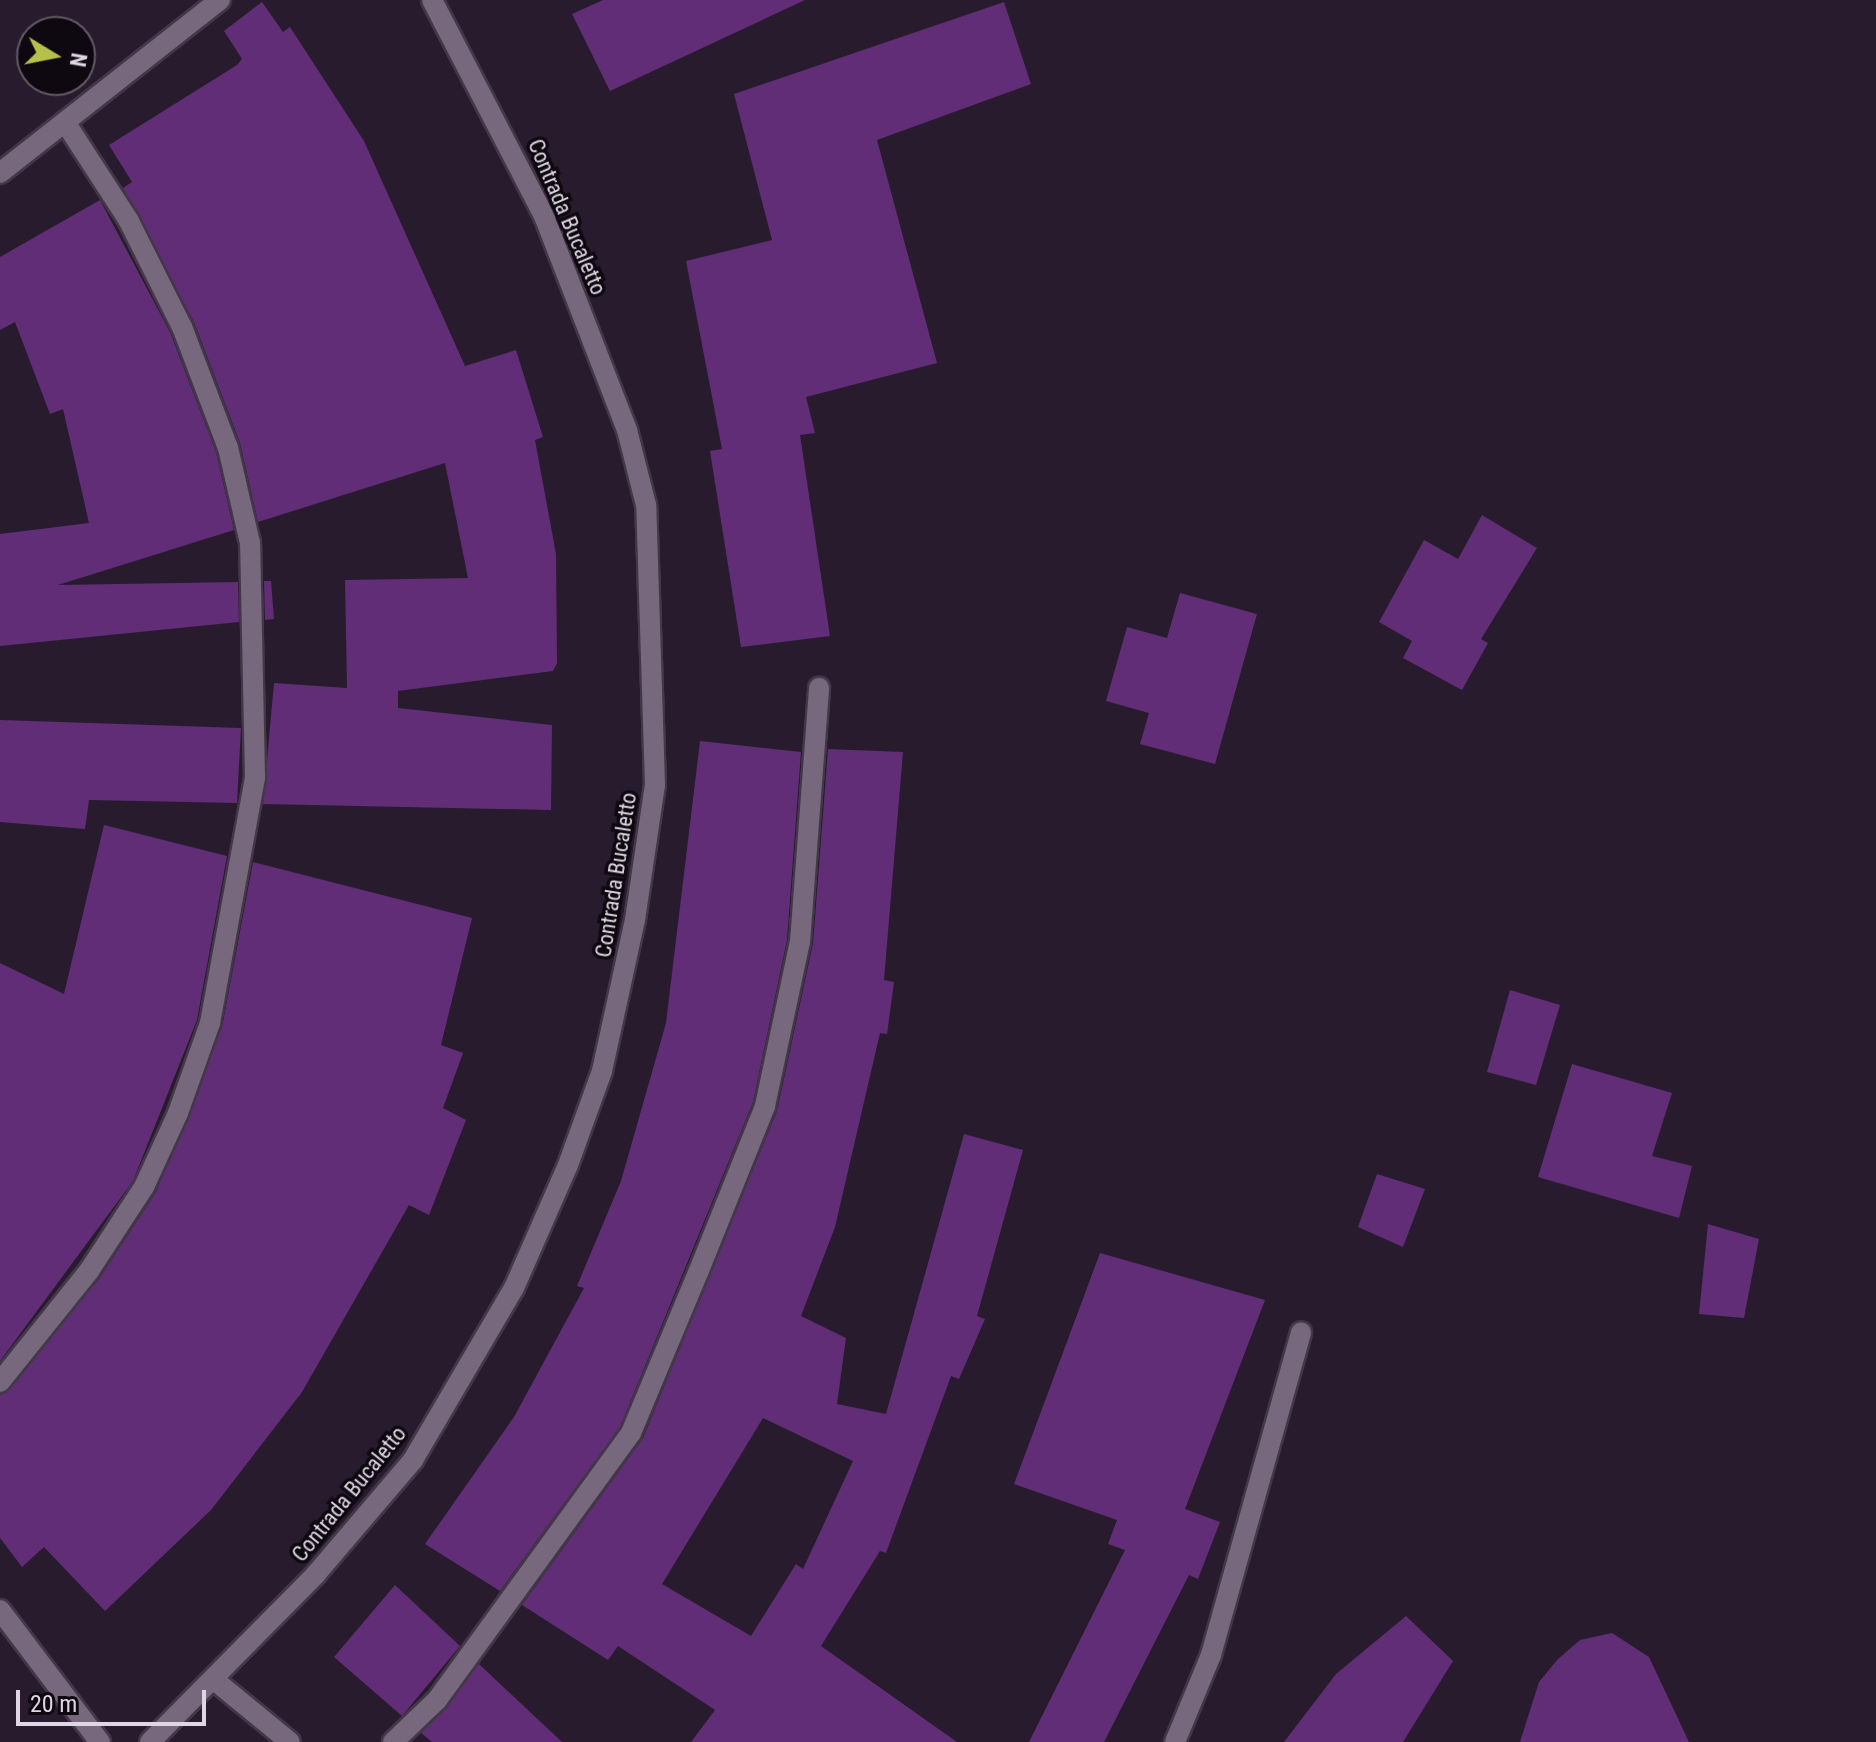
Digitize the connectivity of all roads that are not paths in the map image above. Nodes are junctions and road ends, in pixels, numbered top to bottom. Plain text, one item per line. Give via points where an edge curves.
1 (220, 0) edge
2 (432, 0) edge
3 (65, 122) junction
4 (0, 173) edge
5 (819, 688) dead end
6 (1301, 1332) dead end
7 (0, 1382) edge
8 (0, 1610) edge
9 (213, 1679) junction
10 (100, 1742) edge
11 (150, 1742) edge
12 (290, 1742) edge
13 (393, 1742) edge
14 (1175, 1742) edge

1 - 3 street
2 - 9 street, Contrada Bucaletto via 544,216 627,430 646,505 655,785 602,1071 514,1288 413,1460
3 - 4 street
3 - 7 street via 129,221 182,327 228,448 250,543 255,777 210,1023 178,1113 144,1187 89,1271
5 - 13 street via 800,942 765,1106 704,1259 631,1433 437,1700
6 - 14 street via 1211,1655
8 - 10 street
9 - 11 street, Contrada Bucaletto
9 - 12 street

